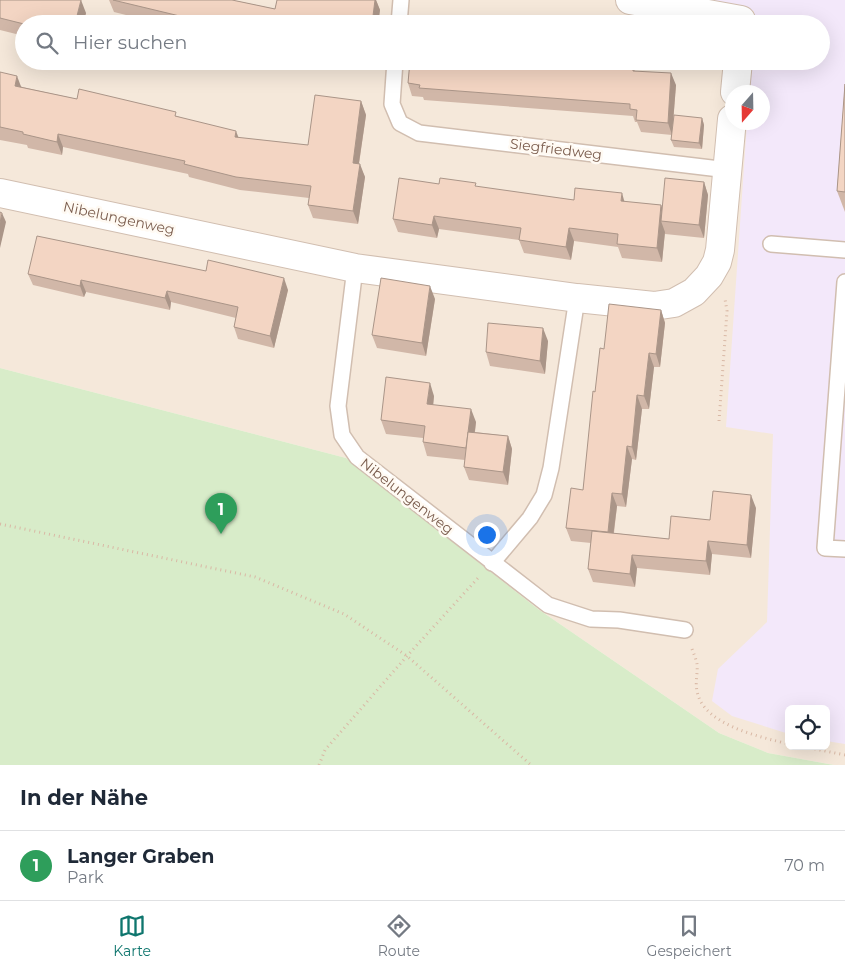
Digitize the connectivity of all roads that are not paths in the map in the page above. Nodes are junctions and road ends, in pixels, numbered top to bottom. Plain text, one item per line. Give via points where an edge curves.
1 (400, 0) edge
2 (630, 0) edge
3 (399, 15) edge
4 (713, 15) edge
5 (394, 70) edge
6 (737, 70) edge
7 (736, 85) edge
8 (731, 130) edge
9 (728, 170) junction
10 (0, 193) edge
11 (772, 244) dead end
12 (845, 250) edge
13 (355, 268) junction
14 (845, 282) edge
15 (577, 298) junction
16 (845, 549) edge
17 (492, 562) junction
18 (685, 630) road end

1 - 3 lane
2 - 4 street
5 - 9 lane, Siegfriedweg via 392,104 400,123 419,133
6 - 7 street
8 - 9 street
9 - 15 street, Nibelungenweg via 717,262 694,292 674,302 654,306
10 - 13 street, Nibelungenweg
11 - 12 lane
13 - 15 street, Nibelungenweg
13 - 17 lane, Nibelungenweg via 338,406 342,435 357,457
14 - 16 lane via 825,548
15 - 17 lane via 544,495 530,518
17 - 18 lane, Nibelungenweg via 548,605 591,619

